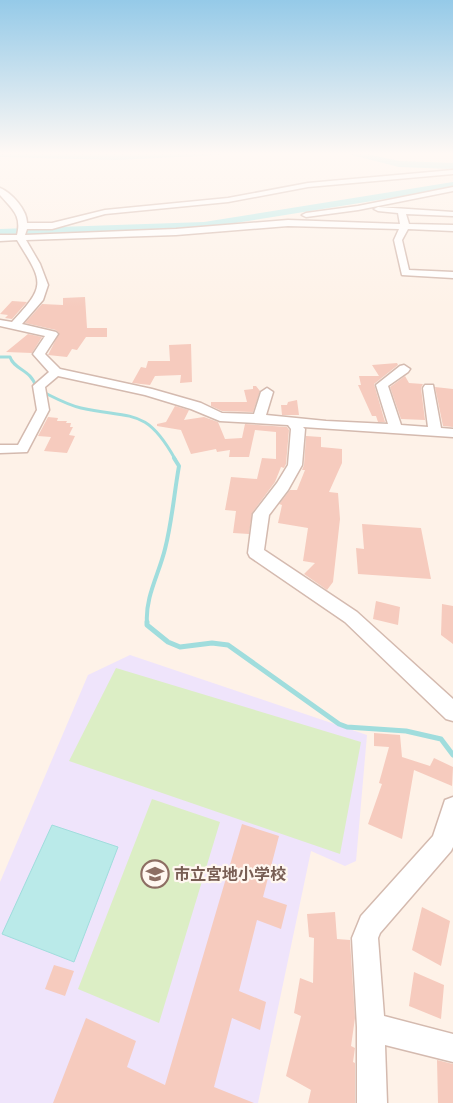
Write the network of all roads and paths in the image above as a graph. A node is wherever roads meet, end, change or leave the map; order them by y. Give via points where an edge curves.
1 (14, 203) edge
2 (192, 203) edge
3 (381, 203) edge
4 (358, 208) junction
5 (401, 211) junction
6 (453, 214) edge
7 (288, 223) junction
8 (24, 226) junction
9 (405, 226) junction
10 (453, 228) edge
11 (0, 238) edge
12 (20, 238) junction
13 (453, 275) edge
14 (0, 323) edge
15 (14, 327) junction
16 (404, 369) dead end
17 (56, 372) junction
18 (429, 388) dead end
19 (267, 392) dead end
20 (259, 418) junction
21 (292, 420) junction
22 (396, 428) junction
23 (435, 432) junction
24 (453, 434) edge
25 (0, 449) edge
26 (453, 712) edge
27 (452, 817) edge
28 (371, 1027) junction
29 (453, 1048) edge
30 (372, 1103) edge

1 - 8 street via 20,209
2 - 8 street via 105,212 52,226
3 - 4 street
4 - 5 street
4 - 7 street via 288,218
5 - 6 street
5 - 9 street
7 - 9 street
7 - 12 street via 176,232
8 - 12 street
9 - 10 street
9 - 13 street via 398,240 405,273
11 - 12 street
12 - 15 street via 43,277 43,290
14 - 15 street
15 - 17 street via 52,334 39,354
16 - 22 street via 381,382
17 - 20 street via 148,392 196,406 220,417
17 - 25 street via 39,386 43,410 22,449
18 - 23 street
19 - 20 street
20 - 21 street
21 - 22 street
21 - 26 street via 298,429 295,465 261,514 256,553 351,617
22 - 23 street
23 - 24 street
27 - 28 street via 443,842 370,925 365,938
28 - 29 street
28 - 30 street

